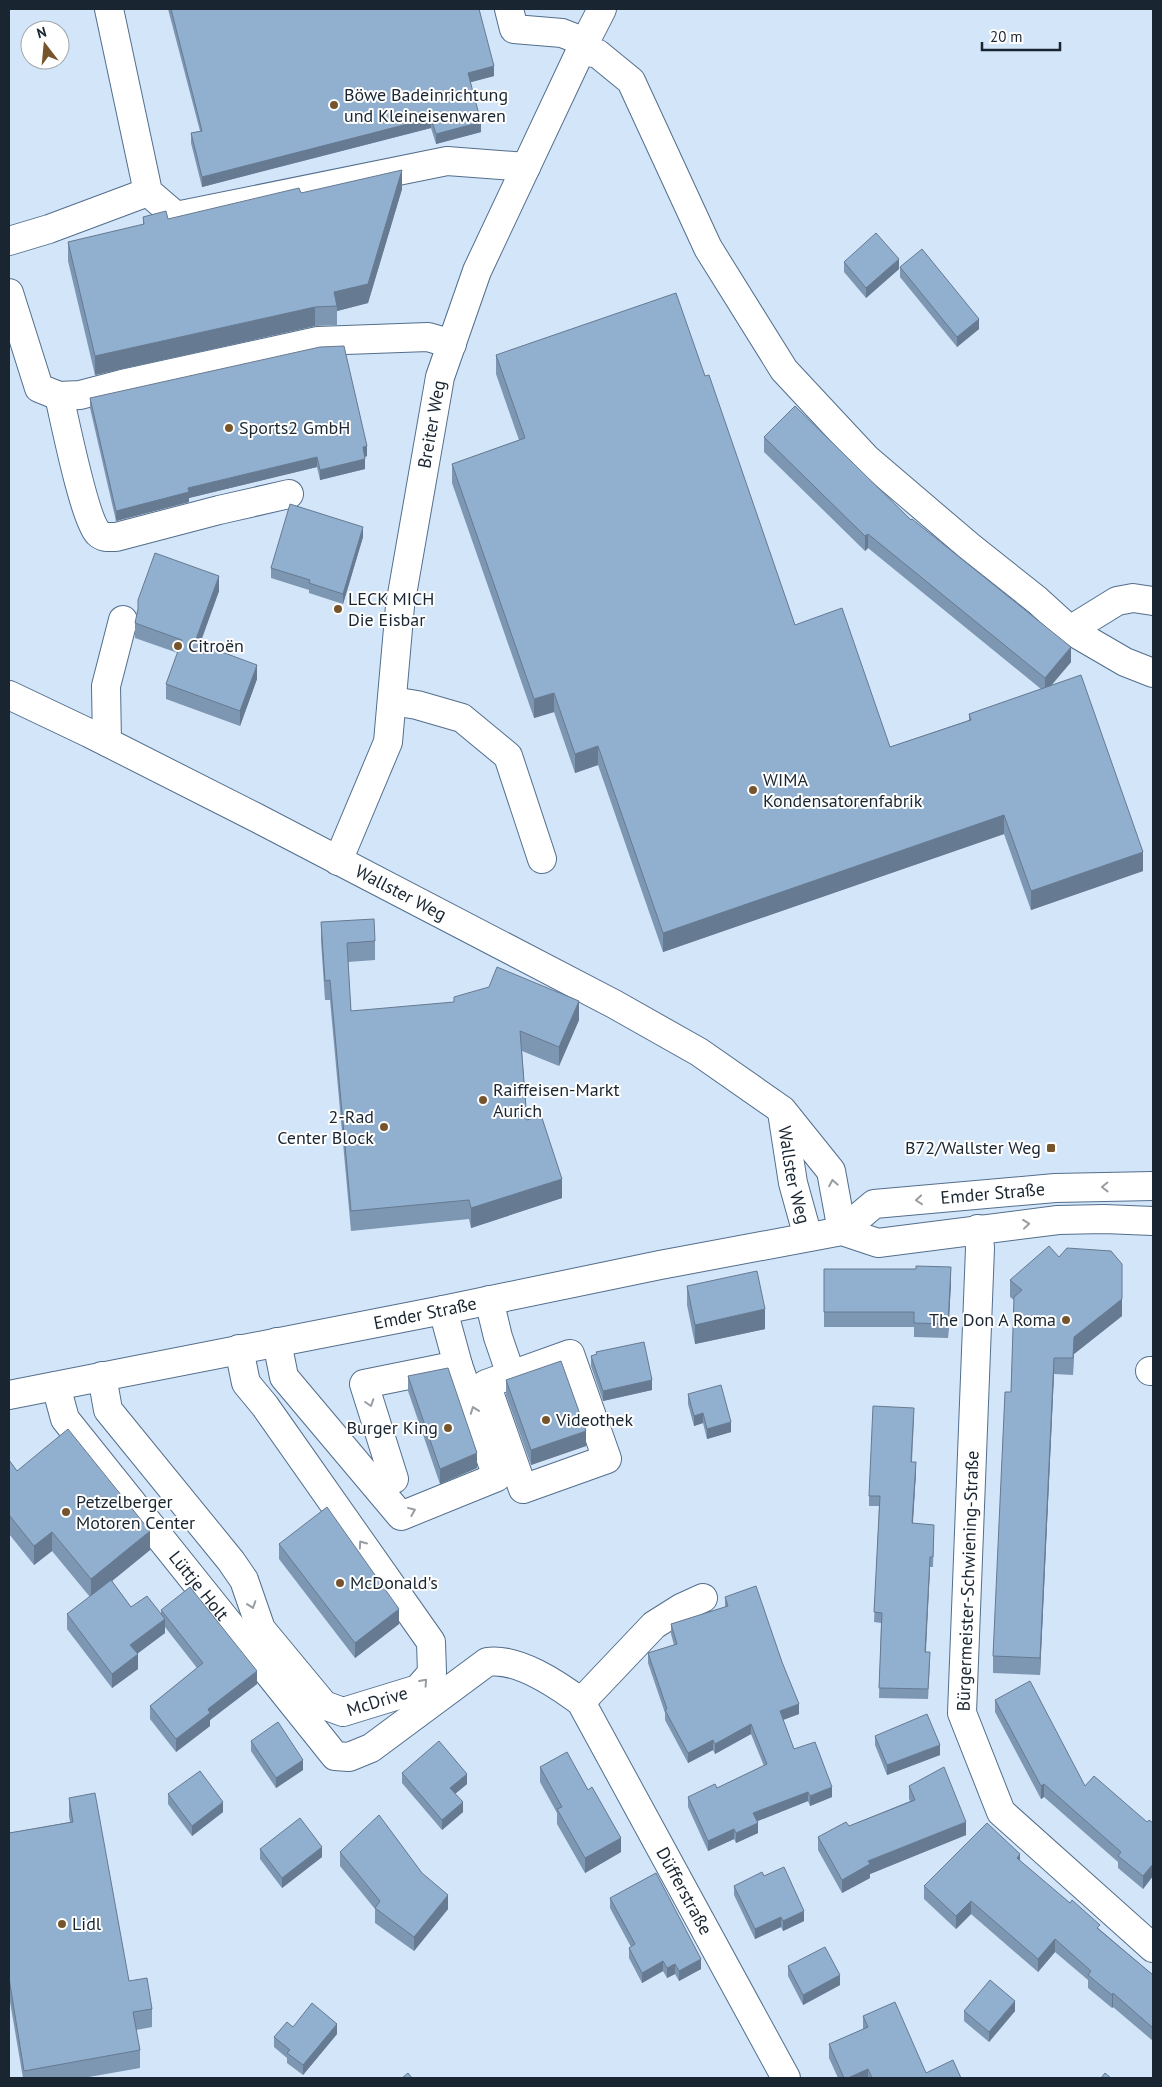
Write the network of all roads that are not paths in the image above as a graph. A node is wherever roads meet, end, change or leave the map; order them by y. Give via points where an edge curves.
1 (109, 9) edge
2 (509, 9) edge
3 (602, 9) edge
4 (583, 46) junction
5 (526, 167) junction
6 (148, 192) junction
7 (9, 241) edge
8 (9, 293) edge
9 (452, 344) junction
10 (59, 396) junction
11 (289, 494) dead end
12 (1153, 601) edge
13 (123, 620) dead end
14 (1070, 630) junction
15 (1153, 673) edge
16 (9, 695) edge
17 (392, 701) junction
18 (107, 742) junction
19 (542, 860) dead end
20 (338, 861) junction
21 (782, 1110) junction
22 (1153, 1186) edge
23 (1153, 1221) edge
24 (978, 1230) junction
25 (842, 1231) junction
26 (808, 1237) junction
27 (489, 1300) junction
28 (444, 1310) junction
29 (277, 1342) junction
30 (239, 1349) junction
31 (458, 1365) junction
32 (511, 1375) junction
33 (102, 1376) junction
34 (56, 1386) junction
35 (9, 1395) edge
36 (378, 1487) junction
37 (703, 1598) dead end
38 (581, 1702) junction
39 (1153, 1948) edge
40 (786, 2078) edge

1 - 6 street
2 - 4 street via 514,29 562,33
3 - 4 street, Breiter Weg
4 - 5 street, Breiter Weg
4 - 14 street via 598,54 630,82 708,248 784,370 867,459
5 - 6 street via 447,161 176,216
5 - 9 street, Breiter Weg via 477,271
6 - 7 street
8 - 10 street via 39,388
9 - 10 street via 428,337 318,341 80,396
9 - 17 street, Breiter Weg via 440,377 400,606
10 - 11 street via 87,510 98,533 106,538
12 - 14 street via 1133,598 1118,601
13 - 18 street via 106,686
14 - 15 street via 1125,662
16 - 18 street, Wallster Weg
17 - 19 street via 462,718 508,756
17 - 20 street, Breiter Weg via 388,742
18 - 20 street, Wallster Weg
20 - 21 street, Wallster Weg via 699,1052
25 -> 21 street, Wallster Weg via 831,1171
21 - 26 street, Wallster Weg via 793,1183
22 -> 25 street, Emder Straße via 1055,1188 874,1204
24 -> 23 street, Emder Straße via 1058,1220
24 - 25 street, Emder Straße via 878,1243
24 - 39 street, Bürgermeister-Schwiening-Straße via 980,1248 962,1714 1001,1812
25 - 26 street, Emder Straße
26 - 27 street, Emder Straße
27 - 28 street, Emder Straße
27 - 32 street
28 - 29 street, Emder Straße
28 - 31 street
29 - 30 street, Emder Straße
29 - 36 street via 284,1377
30 - 33 street, Emder Straße
33 -> 30 street, McDrive via 108,1410 231,1561 244,1580 261,1629 324,1705 343,1712 418,1689 432,1673 431,1642 246,1383
31 -> 36 street via 364,1384 394,1480
36 -> 31 street via 400,1516 497,1477
32 - 32 street via 486,1384 523,1489 607,1459 570,1354
33 - 34 street, Emder Straße
34 - 35 street, Emder Straße
34 - 38 street, Lüttje Holt via 65,1419 335,1756 349,1757 371,1748 487,1662 511,1663 550,1681
37 - 38 street via 654,1625
38 - 40 street, Düfferstraße

